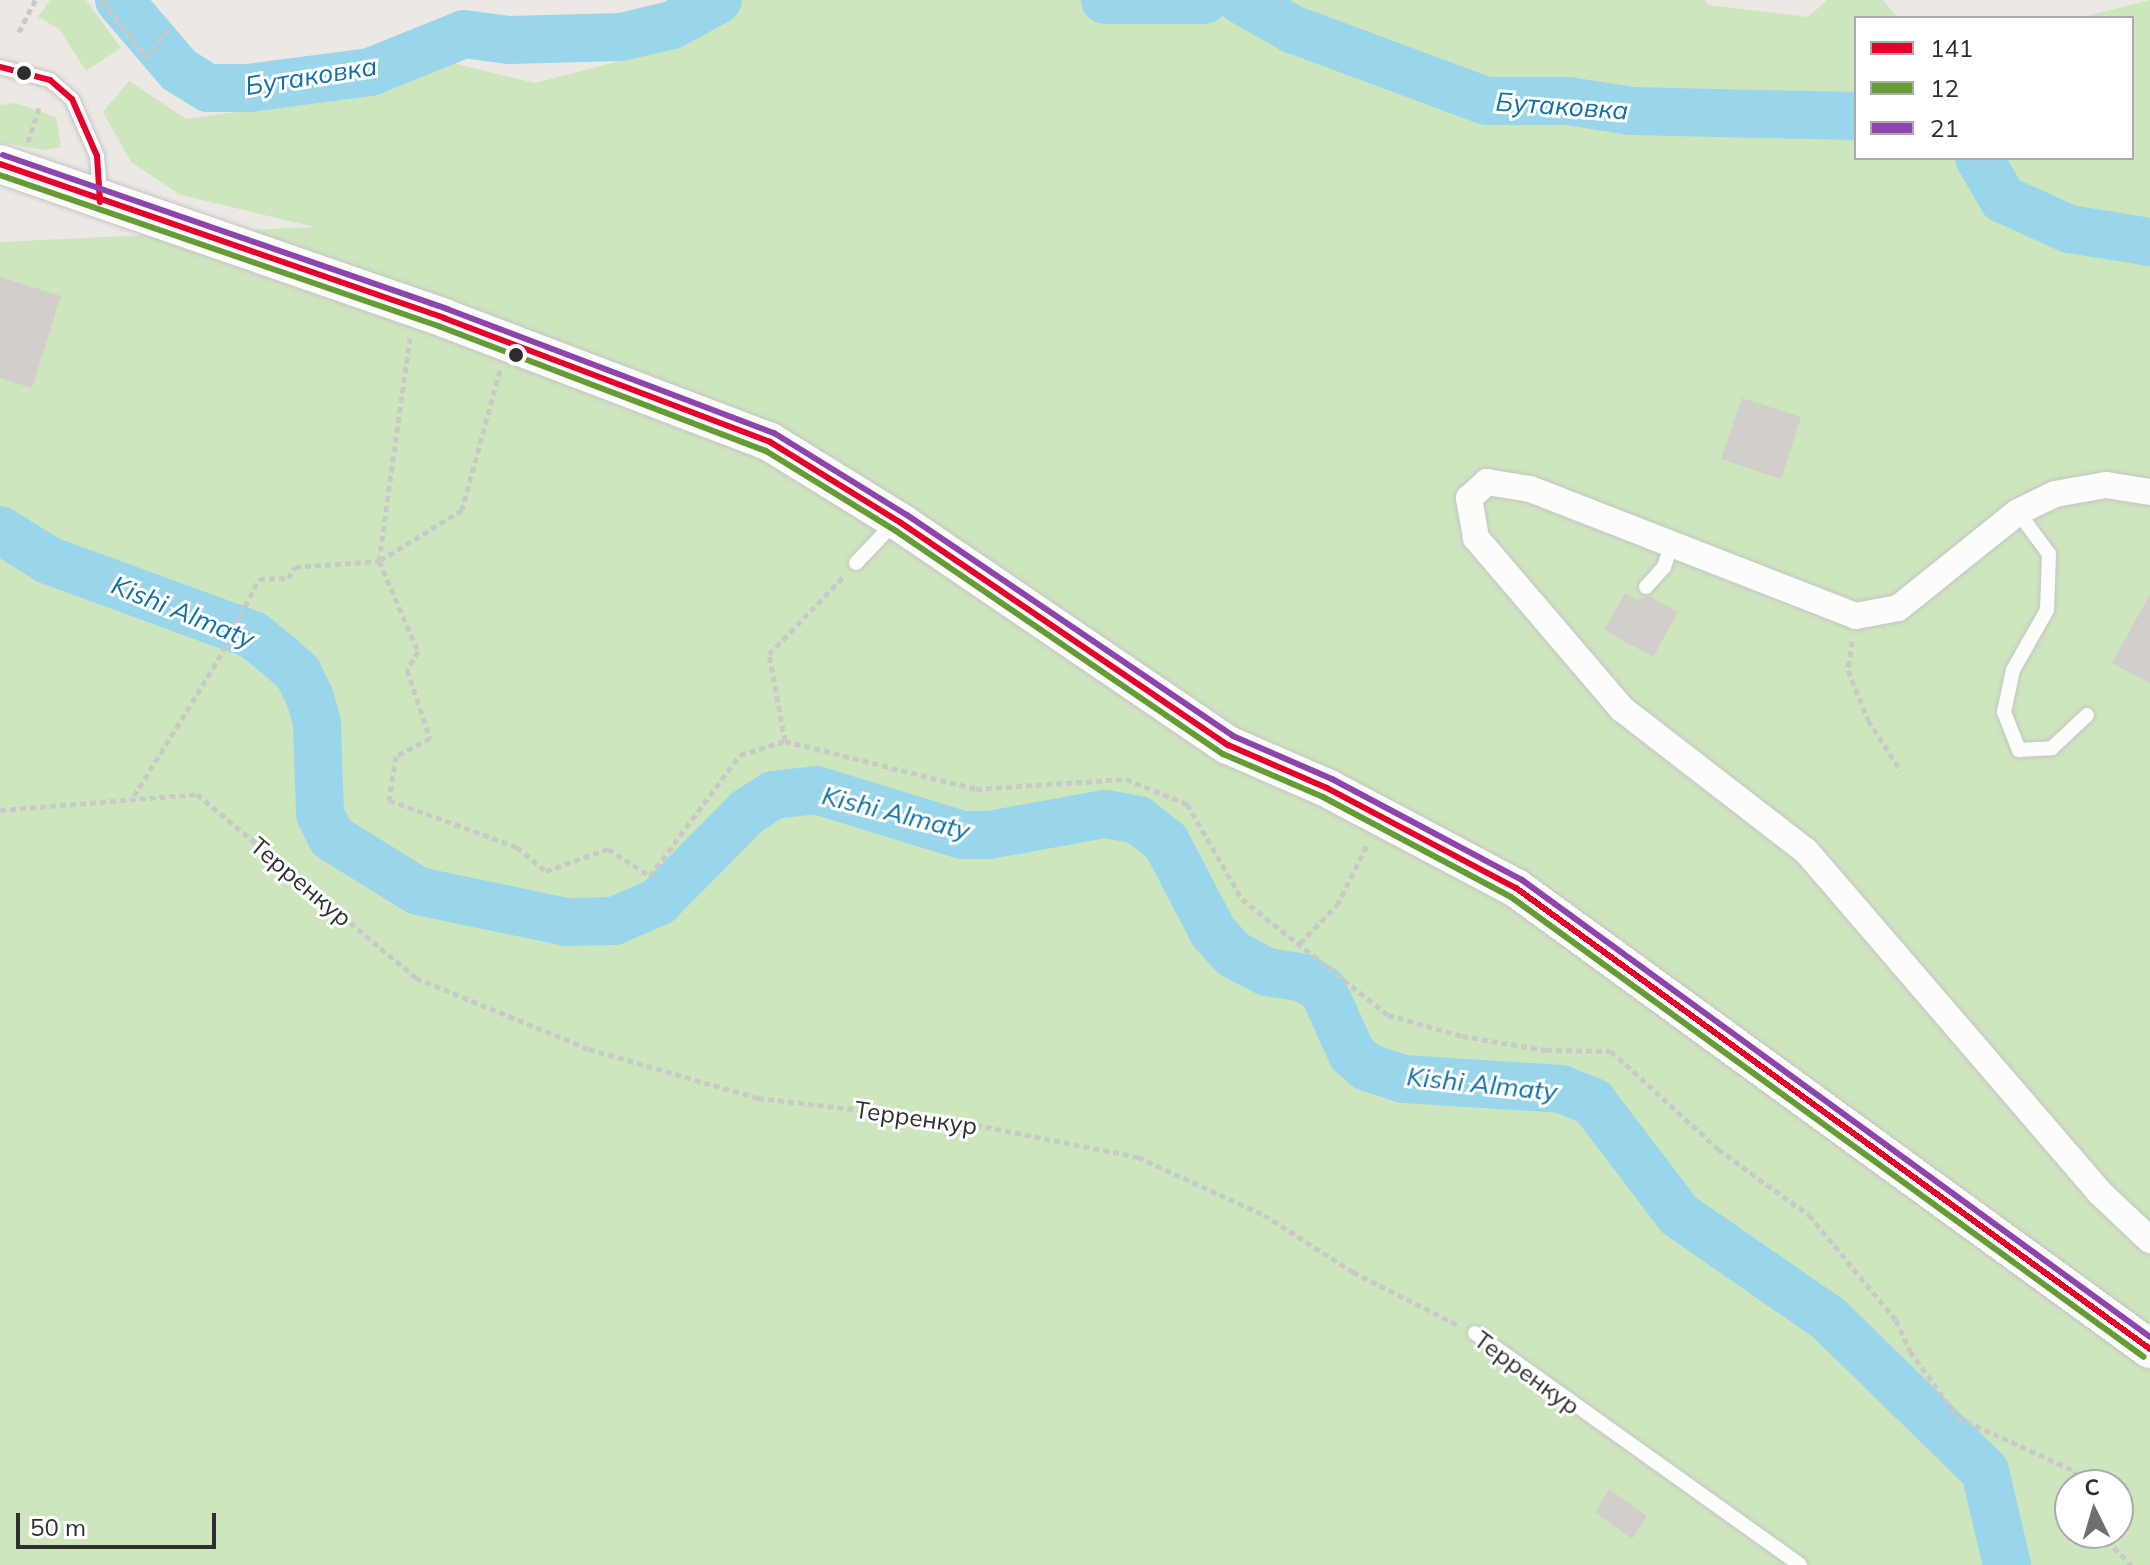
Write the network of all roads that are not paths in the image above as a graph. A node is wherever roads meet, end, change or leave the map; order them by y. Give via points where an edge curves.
1 (0, 67) edge
2 (12, 157) edge
3 (100, 202) junction
4 (2150, 492) edge
5 (2018, 512) junction
6 (896, 521) junction
7 (1671, 545) junction
8 (856, 563) road end
9 (1646, 587) dead end
10 (2087, 715) dead end
11 (2150, 1240) edge
12 (1475, 1333) road end
13 (2150, 1349) edge
14 (1800, 1565) edge

1 - 3 lane via 50,80 72,99 97,156
2 - 3 main road
3 - 6 main road via 508,341 770,442
4 - 5 street via 2106,485 2055,494
5 - 7 street via 1898,608 1856,616
5 - 10 lane via 2049,554 2047,610 2013,670 2004,712 2019,750 2052,748
6 - 8 lane
6 - 13 main road via 1228,745 1384,817 1516,888
7 - 9 lane via 1664,567
7 - 11 street via 1530,489 1487,482 1469,498 1476,538 1622,709 1806,851 2099,1192
12 - 14 lane, Терренкур

